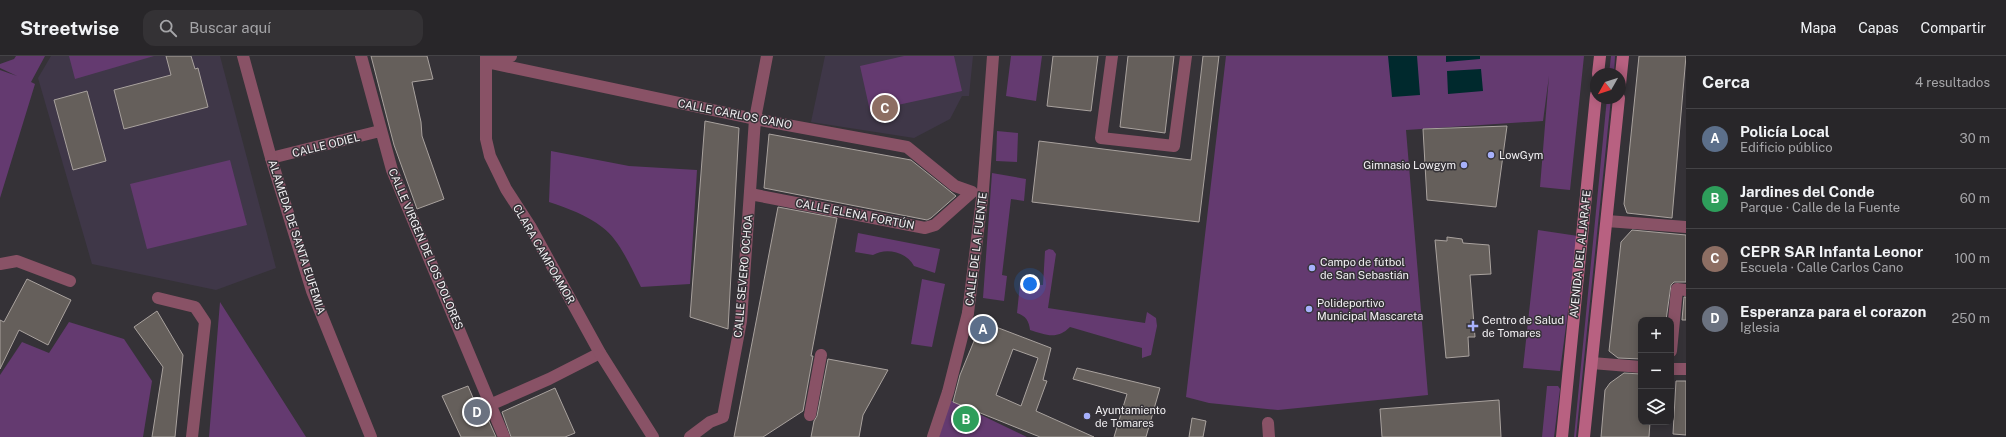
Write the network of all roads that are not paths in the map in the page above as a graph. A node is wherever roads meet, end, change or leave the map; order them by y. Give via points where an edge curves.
1 (243, 56) edge
2 (361, 56) edge
3 (511, 56) edge
4 (767, 56) edge
5 (993, 56) edge
6 (1112, 56) edge
7 (1186, 56) edge
8 (1600, 56) edge
9 (1623, 56) edge
10 (486, 59) edge
11 (1599, 68) edge
12 (1622, 68) edge
13 (1595, 104) edge
14 (1618, 104) edge
15 (755, 119) junction
16 (380, 131) junction
17 (271, 158) junction
18 (977, 191) junction
19 (750, 194) junction
20 (1607, 221) junction
21 (1686, 225) edge
22 (0, 264) edge
23 (70, 281) dead end
24 (1686, 290) edge
25 (158, 298) dead end
26 (1674, 320) edge
27 (600, 353) junction
28 (821, 355) dead end
29 (1592, 363) junction
30 (1638, 367) edge
31 (1674, 369) edge
32 (1686, 369) edge
33 (492, 404) junction
34 (810, 415) dead end
35 (1268, 423) dead end
36 (192, 437) edge
37 (370, 437) edge
38 (504, 437) edge
39 (653, 437) edge
40 (690, 437) edge
41 (933, 437) edge
42 (1269, 437) edge
43 (1562, 437) edge
44 (1584, 437) edge

1 - 17 street, ALAMEDA DE SANTA EUFEMIA
2 - 16 street, CALLE VIRGEN DE LOS DOLORES
3 - 10 street
4 - 15 street, CALLE SEVERO OCHOA
5 - 18 street, CALLE DE LA FUENTE
6 - 7 street via 1101,138 1174,146
8 - 11 main road
9 - 12 main road
10 - 15 street, CALLE CARLOS CANO
10 - 27 street, CLARA CAMPOAMOR via 486,139 490,156 506,189 530,226
13 - 43 main road, AVENIDA DEL ALJARAFE
14 - 20 main road, AVENIDA DEL ALJARAFE
15 - 18 street, CALLE CARLOS CANO via 907,147 955,186
15 - 19 street, CALLE SEVERO OCHOA
16 - 17 street, CALLE ODIEL
16 - 33 street, CALLE VIRGEN DE LOS DOLORES via 392,170
17 - 37 street, ALAMEDA DE SANTA EUFEMIA via 312,291
18 - 19 street, CALLE ELENA FORTÚN via 936,225 924,228
18 - 41 street, CALLE DE LA FUENTE via 968,313 948,392
19 - 40 street, CALLE SEVERO OCHOA via 741,321 723,417 710,422
20 - 21 street
20 - 29 main road, AVENIDA DEL ALJARAFE
22 - 23 street via 17,261
24 - 26 street via 1677,289
25 - 36 street via 195,306 205,322
27 - 33 street
27 - 39 street, CLARA CAMPOAMOR
28 - 34 street
29 - 30 street
29 - 44 main road, AVENIDA DEL ALJARAFE
31 - 32 street
33 - 38 street, CALLE VIRGEN DE LOS DOLORES
35 - 42 street

